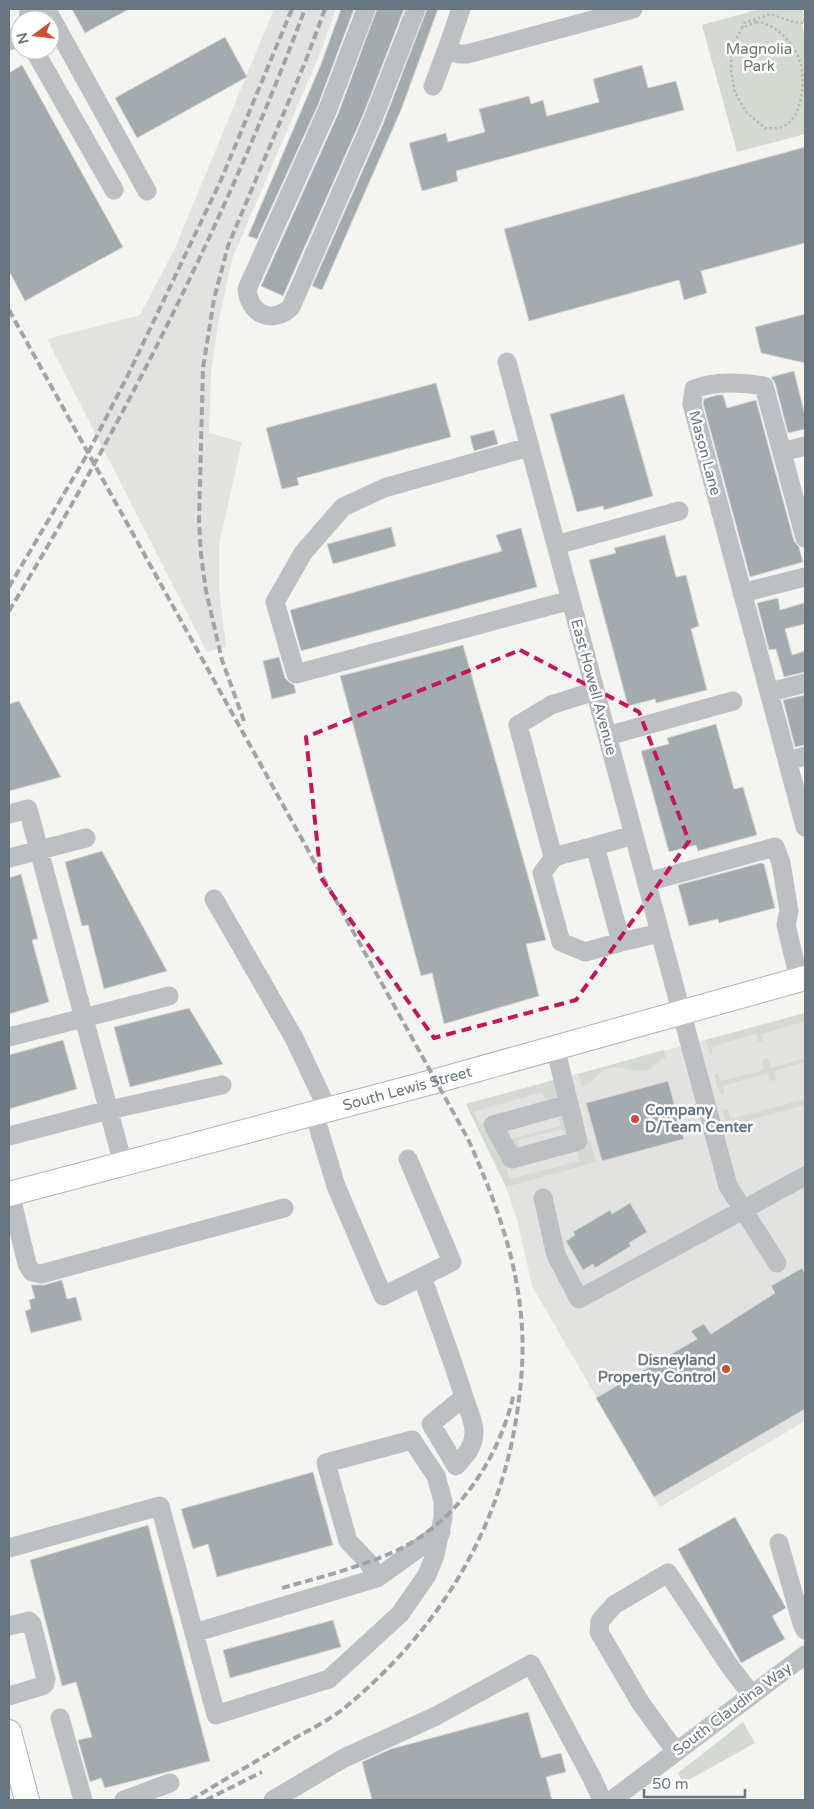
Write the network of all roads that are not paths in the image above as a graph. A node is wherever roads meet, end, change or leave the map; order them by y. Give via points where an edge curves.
1 (44, 9) edge
2 (366, 9) edge
3 (416, 9) edge
4 (461, 9) edge
5 (632, 9) edge
6 (447, 49) junction
7 (40, 60) edge
8 (433, 86) dead end
9 (114, 190) dead end
10 (148, 191) dead end
11 (507, 362) dead end
12 (805, 446) edge
13 (530, 447) junction
14 (782, 452) junction
15 (679, 510) dead end
16 (804, 530) edge
17 (556, 545) junction
18 (805, 577) edge
19 (742, 593) junction
20 (571, 600) junction
21 (805, 683) edge
22 (595, 691) junction
23 (770, 692) junction
24 (732, 701) dead end
25 (607, 736) junction
26 (796, 758) edge
27 (9, 814) edge
28 (805, 827) edge
29 (634, 835) junction
30 (86, 838) dead end
31 (595, 846) junction
32 (39, 850) junction
33 (555, 856) junction
34 (9, 858) edge
35 (647, 882) junction
36 (214, 899) dead end
37 (660, 933) junction
38 (621, 942) junction
39 (802, 979) edge
40 (169, 996) dead end
41 (681, 1012) junction
42 (84, 1018) junction
43 (9, 1037) edge
44 (555, 1047) junction
45 (222, 1085) dead end
46 (569, 1104) dead end
47 (109, 1110) junction
48 (321, 1111) junction
49 (9, 1136) edge
50 (408, 1159) dead end
51 (123, 1164) junction
52 (805, 1176) edge
53 (9, 1194) edge
54 (543, 1198) dead end
55 (284, 1208) dead end
56 (744, 1209) junction
57 (777, 1263) dead end
58 (422, 1277) junction
59 (464, 1397) dead end
60 (441, 1532) junction
61 (780, 1543) dead end
62 (9, 1548) edge
63 (377, 1578) junction
64 (9, 1626) edge
65 (805, 1630) edge
66 (194, 1633) junction
67 (805, 1654) edge
68 (752, 1694) junction
69 (9, 1696) edge
70 (60, 1718) dead end
71 (9, 1732) edge
72 (676, 1752) junction
73 (170, 1783) dead end
74 (27, 1800) edge
75 (83, 1800) edge
76 (124, 1800) edge
77 (273, 1800) edge
78 (602, 1800) edge
79 (612, 1800) edge

1 - 10 street
2 - 3 street via 328,109 247,289 255,310 269,316 285,313 291,307 373,119
4 - 6 street
5 - 6 street via 467,54
6 - 8 street
7 - 9 street
11 - 13 street, East Howell Avenue
12 - 14 street
13 - 17 street, East Howell Avenue
13 - 20 street via 384,488 343,507 303,553 275,602 296,674
14 - 16 street, Mason Lane
14 - 19 street, Mason Lane via 764,386 714,384 694,389 692,404
15 - 17 street
17 - 20 street, East Howell Avenue
18 - 19 street
19 - 23 street, Mason Lane
20 - 22 street, East Howell Avenue
21 - 23 street
22 - 25 street, East Howell Avenue
22 - 33 street via 551,705 518,725
23 - 26 street, Mason Lane
24 - 25 street
25 - 29 street, East Howell Avenue
26 - 28 street, Mason Lane
27 - 32 street via 28,809
29 - 31 street
29 - 35 street, East Howell Avenue
30 - 32 street
31 - 33 street
31 - 38 street
32 - 34 street
32 - 42 street
33 - 38 street via 542,873 561,942 585,952
35 - 37 street, East Howell Avenue
35 - 39 street via 775,847 781,863 788,911 786,925
36 - 48 street via 294,1038
37 - 38 street
37 - 41 street, East Howell Avenue
39 - 41 main road, South Lewis Street
40 - 42 street
41 - 44 main road, South Lewis Street
41 - 56 street, East Howell Avenue via 728,1186
42 - 43 street
42 - 47 street
44 - 46 street
44 - 48 main road, South Lewis Street
45 - 47 street
47 - 49 street
47 - 51 street
48 - 51 main road, South Lewis Street
48 - 58 street via 336,1186 383,1296
50 - 58 street via 452,1262
51 - 53 main road, South Lewis Street
52 - 56 street
53 - 55 street via 29,1269 41,1274
54 - 56 street via 556,1255 579,1299
56 - 57 street, East Howell Avenue
58 - 59 street
60 - 63 street
60 - 63 street via 443,1501 436,1476 412,1440 326,1463 348,1541 368,1562
60 - 66 street via 427,1575 400,1614 329,1679 216,1715
61 - 65 street
62 - 66 street via 160,1506
63 - 66 street
64 - 69 street via 29,1621 32,1624 46,1680 45,1684
67 - 68 street, South Claudina Way
68 - 72 street, South Claudina Way
68 - 72 street via 668,1573 614,1605 600,1622 599,1632 640,1702
70 - 75 street
71 - 74 main road
72 - 79 street, South Claudina Way
73 - 76 street
77 - 78 street via 344,1758 436,1716 531,1664

